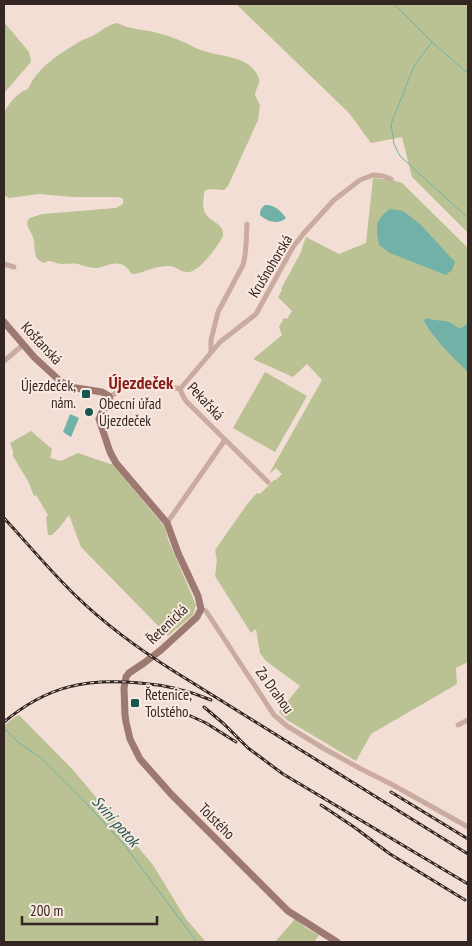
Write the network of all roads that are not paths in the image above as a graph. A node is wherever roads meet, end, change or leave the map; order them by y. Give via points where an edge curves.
1 (392, 178) dead end
2 (247, 224) dead end
3 (4, 264) edge
4 (14, 267) dead end
5 (4, 322) edge
6 (23, 345) junction
7 (211, 352) junction
8 (4, 361) edge
9 (180, 389) junction
10 (110, 397) junction
11 (225, 440) junction
12 (268, 482) dead end
13 (166, 524) junction
14 (201, 609) junction
15 (126, 677) joint
16 (468, 720) edge
17 (458, 725) dead end
18 (468, 827) edge
19 (337, 942) edge

1 - 7 street, Krušnohorská via 373,175 360,180 334,200 293,247 256,314
2 - 7 street via 243,265 218,312
3 - 4 street
5 - 6 street, Košťanská
6 - 8 street
6 - 10 street, Košťanská via 60,382 73,388 104,392
7 - 9 street, Krušnohorská
9 - 10 street, Pekařská via 134,384
9 - 11 street, Pekařská via 186,401
10 - 13 street, Řetenická via 100,420 110,452
11 - 12 street, Pekařská
11 - 13 street
13 - 14 street, Řetenická
14 - 15 street, Řetenická via 197,617 161,650
14 - 18 street, Za Drahou via 206,611 278,719 350,763
15 - 19 street, Tolstého via 126,722 140,759 288,910
16 - 17 street

